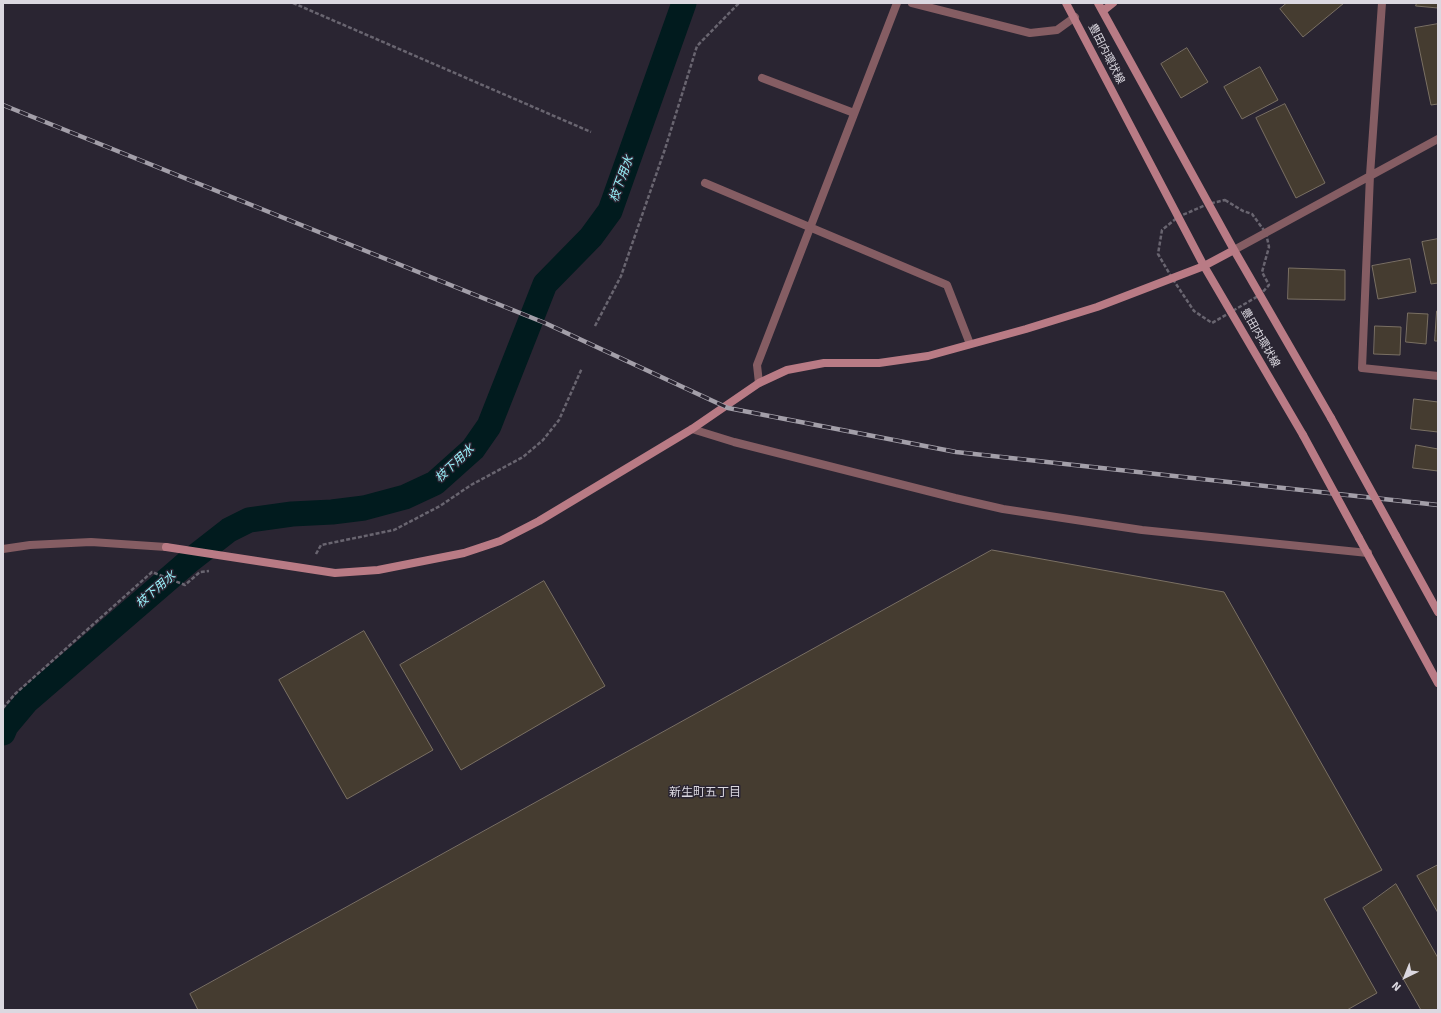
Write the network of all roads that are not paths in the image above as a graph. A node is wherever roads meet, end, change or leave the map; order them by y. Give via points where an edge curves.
1 (896, 3) edge
2 (912, 3) edge
3 (1066, 3) edge
4 (1098, 3) edge
5 (1113, 3) edge
6 (1382, 3) edge
7 (1103, 11) junction
8 (1075, 18) junction
9 (762, 78) dead end
10 (854, 113) junction
11 (1438, 138) edge
12 (1370, 175) junction
13 (704, 183) dead end
14 (810, 228) junction
15 (1234, 250) junction
16 (1204, 266) junction
17 (970, 344) junction
18 (1438, 376) edge
19 (759, 383) junction
20 (692, 429) junction
21 (3, 549) edge
22 (1368, 553) junction
23 (1438, 612) edge
24 (1438, 683) edge

1 - 10 street
2 - 8 street via 1030,33 1057,30
3 - 8 street, 豊田内環状線
4 - 7 street, 豊田内環状線
5 - 7 street
6 - 12 street
7 - 15 street, 豊田内環状線
8 - 16 street, 豊田内環状線
9 - 10 street
10 - 14 street
11 - 12 street
12 - 15 street
12 - 18 street via 1362,368
13 - 14 street
14 - 17 street via 947,285
14 - 19 street via 757,365
15 - 16 street
15 - 23 street, 豊田内環状線, bridge via 1331,418
16 - 17 street via 1097,307
16 - 22 street, 豊田内環状線, bridge via 1303,435
17 - 19 street via 928,356 879,363 824,363 787,370
19 - 20 street
20 - 21 street via 539,521 500,541 464,554 378,570 334,573 166,547 91,542
20 - 22 street via 749,446 1003,509 1142,530
22 - 24 street, 豊田内環状線

